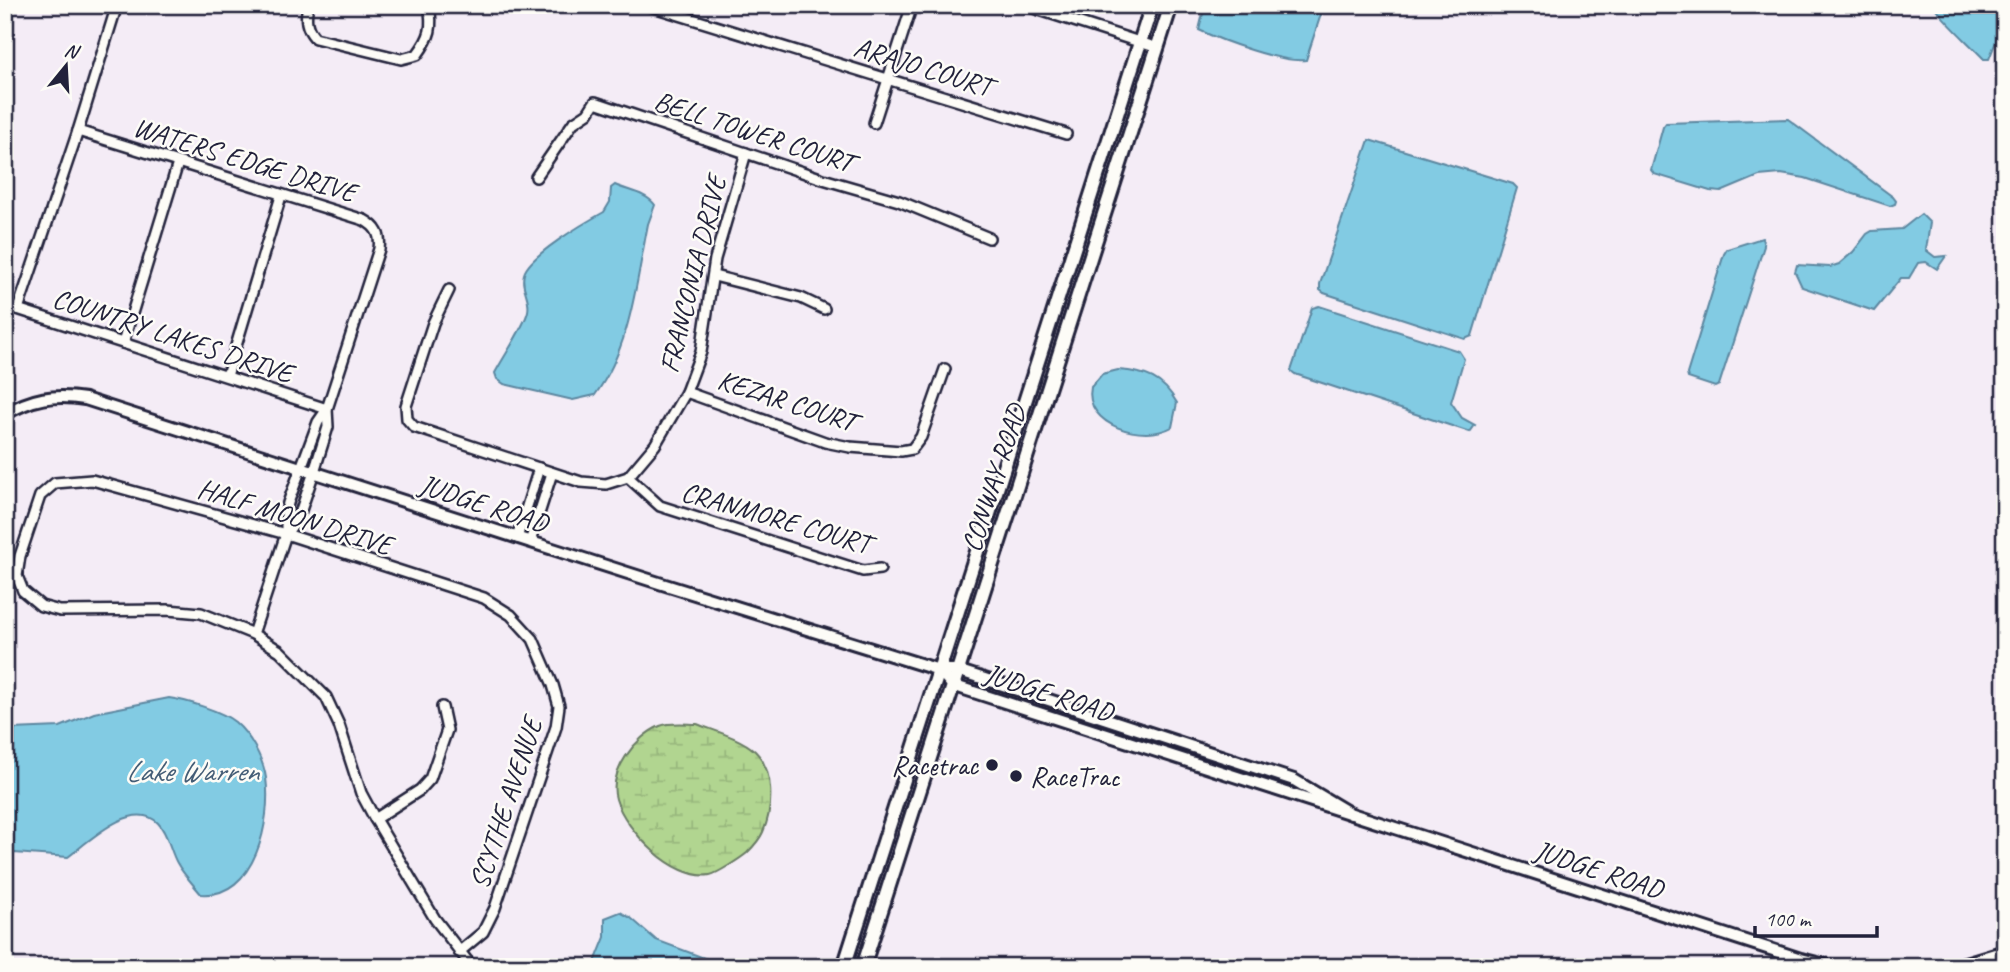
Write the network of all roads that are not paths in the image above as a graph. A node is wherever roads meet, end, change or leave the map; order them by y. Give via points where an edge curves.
1 (117, 5) edge
2 (308, 5) edge
3 (429, 5) edge
4 (647, 5) edge
5 (912, 5) edge
6 (1024, 5) edge
7 (1152, 5) edge
8 (1171, 5) edge
9 (1140, 42) junction
10 (1158, 48) junction
11 (888, 79) junction
12 (874, 123) dead end
13 (78, 131) junction
14 (1066, 134) dead end
15 (746, 153) junction
16 (178, 163) junction
17 (536, 177) dead end
18 (281, 196) junction
19 (989, 238) dead end
20 (714, 276) junction
21 (1062, 285) junction
22 (449, 290) dead end
23 (5, 305) edge
24 (18, 309) junction
25 (824, 309) dead end
26 (1069, 321) junction
27 (123, 343) junction
28 (945, 369) dead end
29 (226, 376) junction
30 (687, 391) junction
31 (327, 409) junction
32 (10, 411) edge
33 (301, 468) junction
34 (539, 468) junction
35 (314, 472) junction
36 (552, 473) junction
37 (628, 477) junction
38 (530, 498) junction
39 (543, 502) junction
40 (288, 503) junction
41 (302, 507) junction
42 (286, 534) junction
43 (517, 538) junction
44 (530, 542) junction
45 (880, 569) dead end
46 (484, 598) joint
47 (253, 634) junction
48 (939, 670) junction
49 (957, 670) junction
50 (953, 685) junction
51 (442, 707) dead end
52 (1352, 814) junction
53 (375, 819) junction
54 (876, 868) junction
55 (883, 905) junction
56 (2005, 951) edge
57 (459, 952) junction
58 (472, 967) edge
59 (844, 967) edge
60 (863, 967) edge
61 (1833, 967) edge
62 (1952, 967) edge

1 - 13 street
2 - 3 street via 308,31 316,38 401,59 417,55 427,41 432,25
4 - 11 street, ARAJO COURT
5 - 11 street
6 - 9 street
7 - 9 main road, CONWAY ROAD
8 - 10 main road, CONWAY ROAD
9 - 10 street
9 - 21 main road, CONWAY ROAD
10 - 26 main road, CONWAY ROAD
11 - 12 street
11 - 14 street, ARAJO COURT
13 - 16 street, WATERS EDGE DRIVE
13 - 24 street
15 - 17 street, BELL TOWER COURT via 595,102 573,123
15 - 19 street, BELL TOWER COURT via 899,201
15 - 20 street, FRANCONIA DRIVE
16 - 18 street, WATERS EDGE DRIVE
16 - 27 street
18 - 29 street
18 - 31 street, WATERS EDGE DRIVE via 364,220 380,238
20 - 25 street via 801,298
20 - 30 street, FRANCONIA DRIVE via 701,352
21 - 26 main road
21 - 48 main road, CONWAY ROAD
22 - 34 street via 433,323 406,406 407,419 414,428
23 - 24 street, COUNTRY LAKES DRIVE
24 - 27 street, COUNTRY LAKES DRIVE
26 - 49 main road, CONWAY ROAD
27 - 29 street, COUNTRY LAKES DRIVE
28 - 30 street, KEZAR COURT via 921,438 912,449 901,451 825,442
29 - 31 street, COUNTRY LAKES DRIVE
30 - 37 street, FRANCONIA DRIVE
31 - 33 street
31 - 35 street via 328,426
32 - 33 street, JUDGE ROAD via 47,396 85,399
33 - 35 street, JUDGE ROAD
33 - 40 street
34 - 36 street
34 - 38 street
35 - 41 street
35 - 43 street, JUDGE ROAD
36 - 37 street via 606,484
36 - 39 street
37 - 45 street, CRANMORE COURT via 660,506 863,571
38 - 39 street
38 - 43 street
39 - 44 street
40 - 41 street
40 - 42 street
41 - 42 street
42 - 46 street, HALF MOON DRIVE
42 - 47 street
42 - 47 street, HALF MOON DRIVE via 92,480 55,483 40,496 20,556 18,576 23,591 41,606 60,611 190,612
43 - 44 street, JUDGE ROAD
44 - 48 street, JUDGE ROAD
46 - 57 street, SCYTHE AVENUE via 511,615 533,639 559,706 495,908 483,932
47 - 53 street via 280,651 326,697
48 - 49 street, JUDGE ROAD
48 - 50 street, JUDGE ROAD
48 - 54 main road, CONWAY ROAD
49 - 50 main road, CONWAY ROAD
49 - 52 street, JUDGE ROAD via 1294,780
50 - 52 street, JUDGE ROAD
50 - 55 main road, CONWAY ROAD
51 - 53 street via 447,730 430,779
52 - 61 street, JUDGE ROAD
53 - 57 street
54 - 55 main road via 876,890
54 - 59 main road, CONWAY ROAD
55 - 60 main road, CONWAY ROAD
56 - 62 street
57 - 58 street

